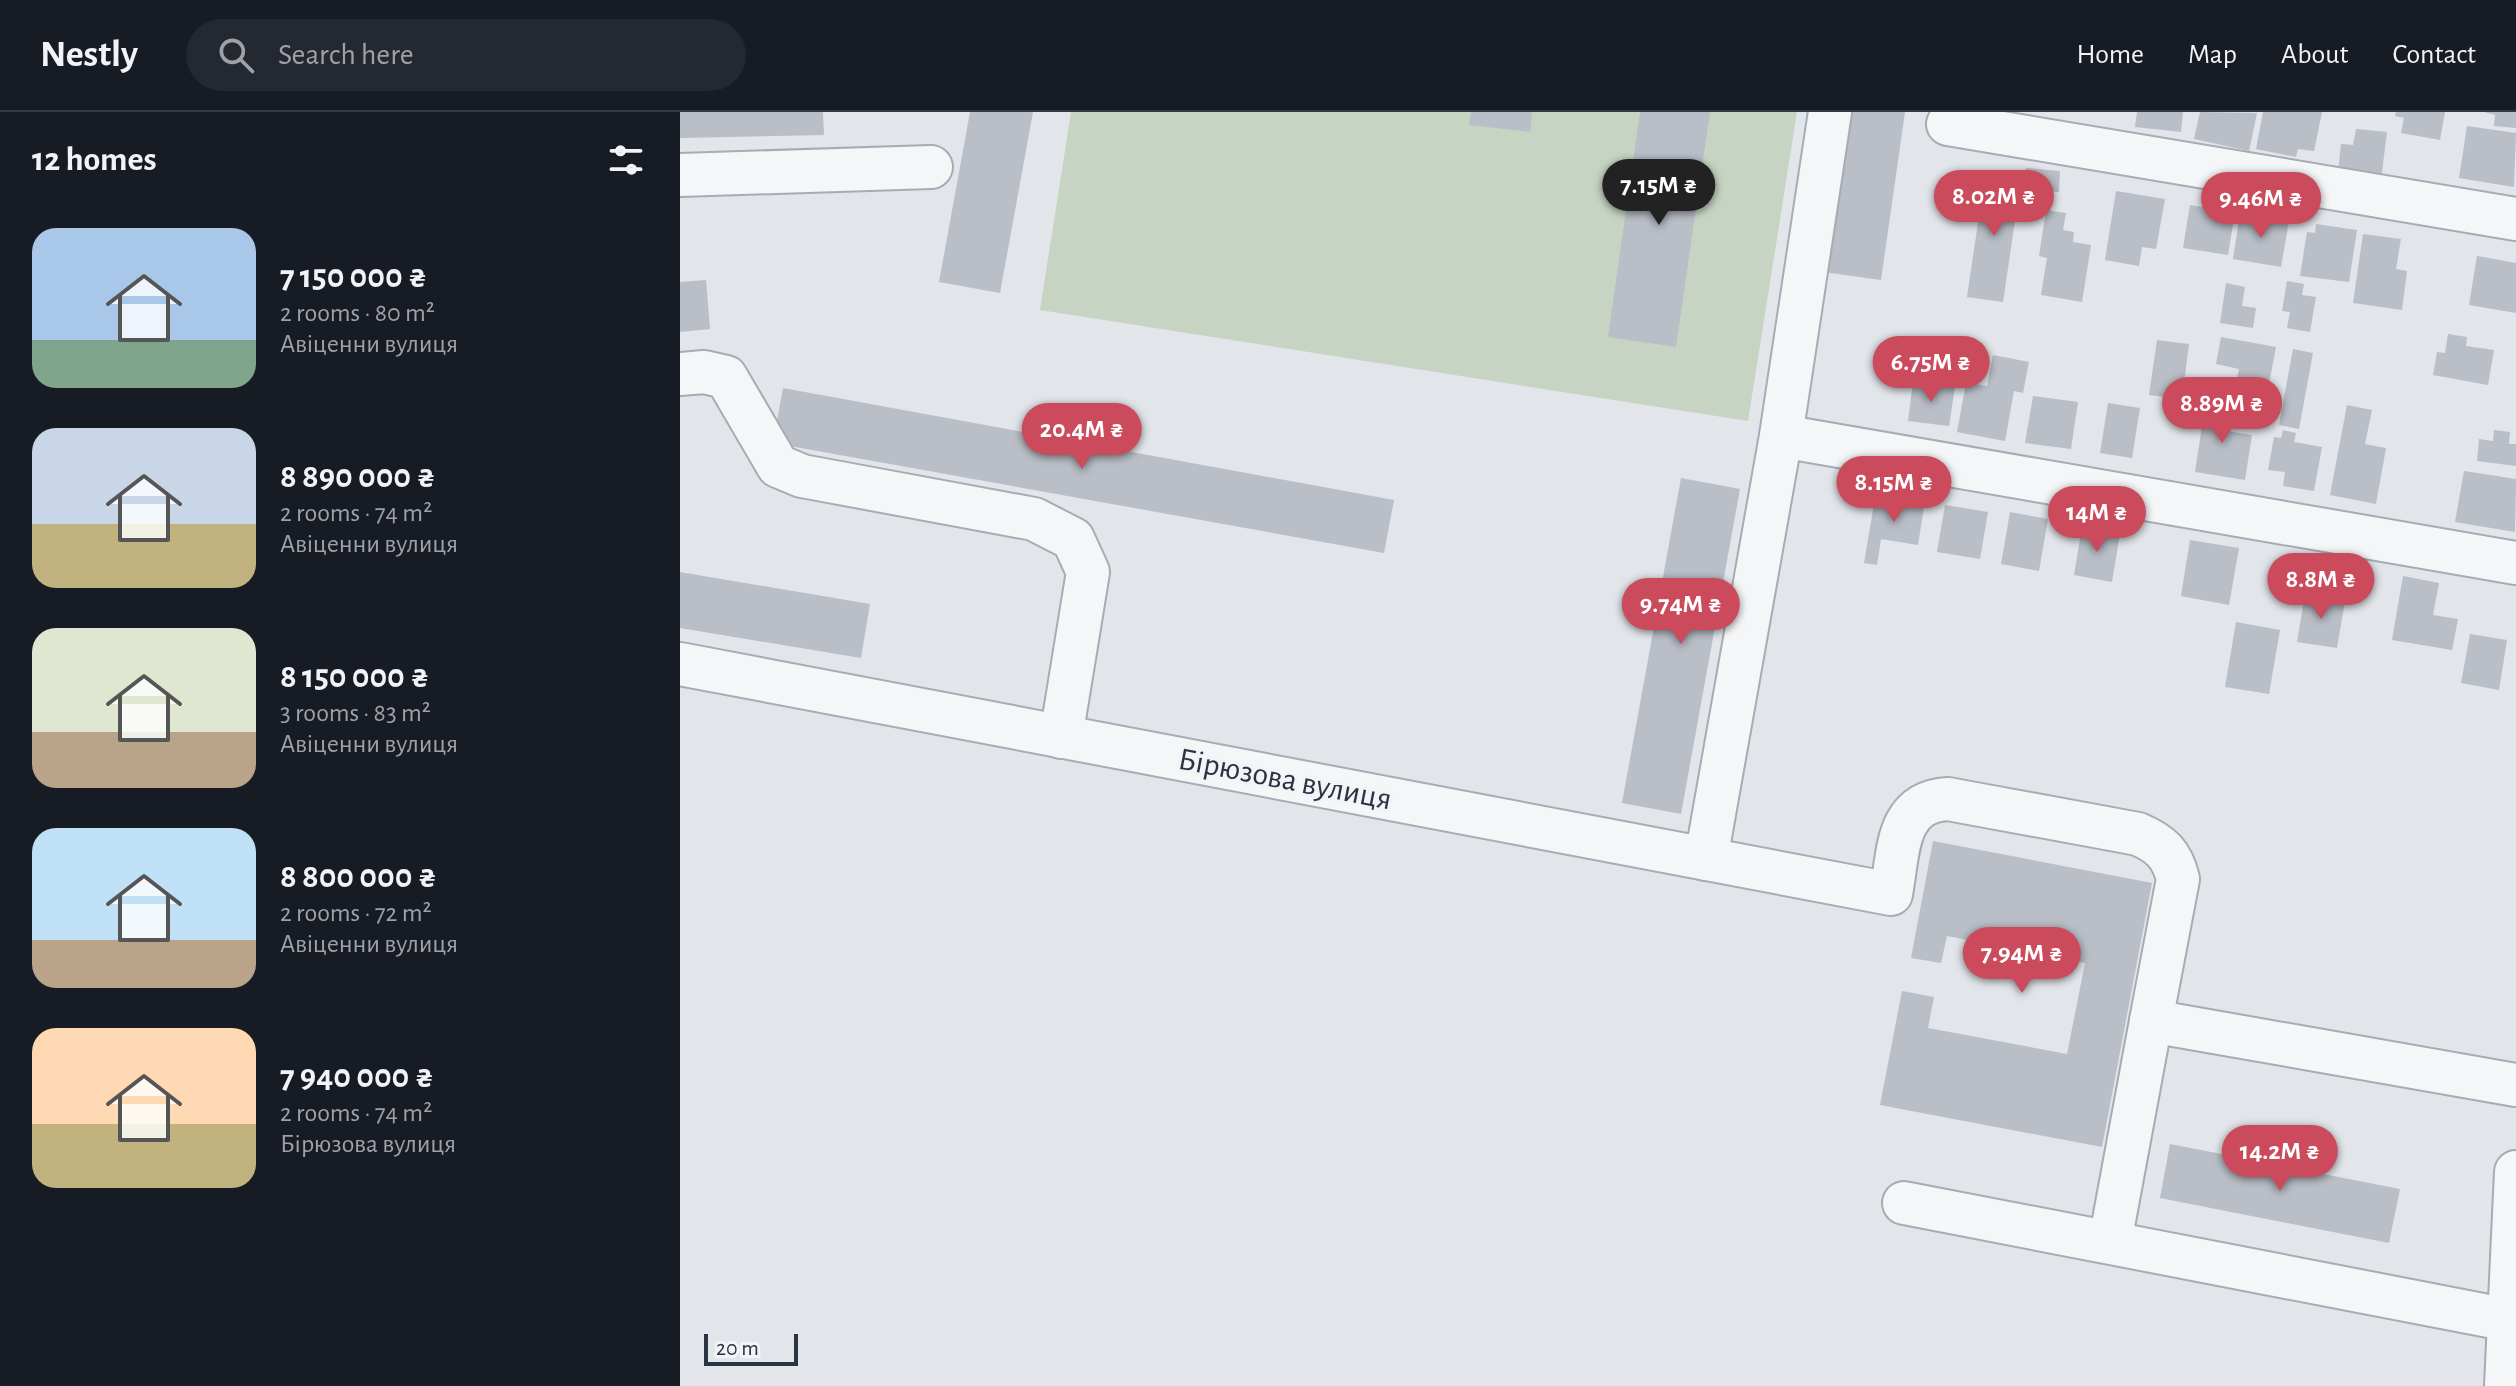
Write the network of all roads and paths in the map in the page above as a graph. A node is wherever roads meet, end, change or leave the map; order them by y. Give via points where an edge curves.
1 (1830, 112) edge
2 (1948, 124) dead end
3 (931, 167) dead end
4 (680, 175) edge
5 (2516, 219) edge
6 (680, 374) edge
7 (1781, 436) junction
8 (2516, 563) edge
9 (680, 664) edge
10 (1061, 737) junction
11 (1706, 859) junction
12 (2151, 1021) junction
13 (2516, 1085) edge
14 (2516, 1172) edge
15 (1904, 1203) dead end
16 (2110, 1242) junction
17 (2509, 1320) junction
18 (2506, 1386) edge

1 - 7 street
2 - 5 street
3 - 4 street
6 - 10 street via 726,377 778,466 802,476 1034,519 1073,539 1088,572
7 - 8 street
7 - 11 street
9 - 10 street, Бірюзова вулиця
10 - 11 street, Бірюзова вулиця
11 - 12 street, Бірюзова вулиця via 1891,894 1904,826 1929,800 1948,799 2138,834 2160,844 2174,862 2178,879
12 - 13 street
12 - 16 street
14 - 17 street
15 - 16 street
16 - 17 street
17 - 18 street

